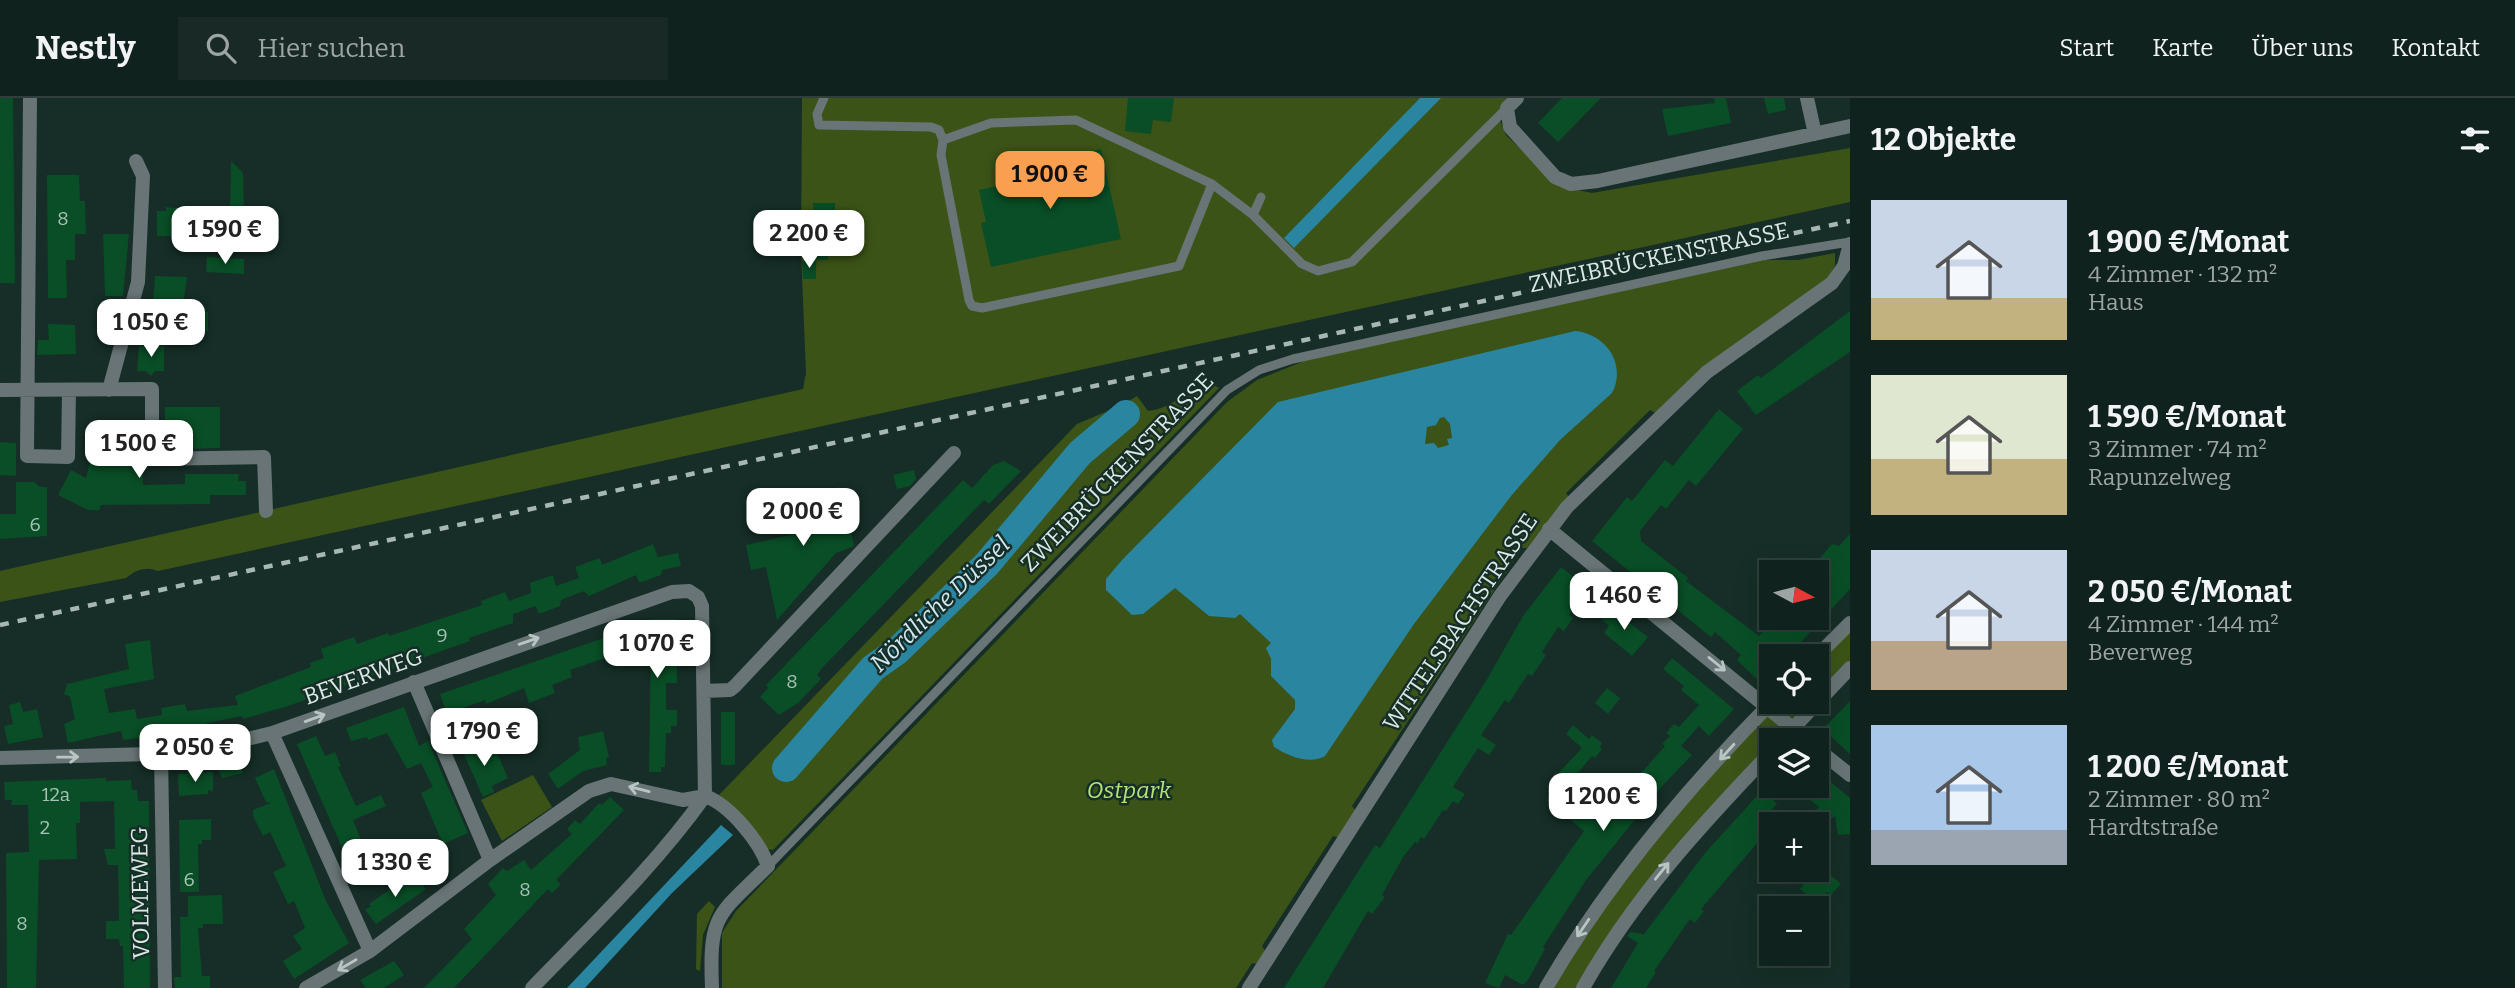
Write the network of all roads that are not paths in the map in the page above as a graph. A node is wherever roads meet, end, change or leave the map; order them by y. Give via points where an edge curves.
1 (30, 98) edge
2 (824, 98) edge
3 (1807, 98) edge
4 (1512, 103) edge
5 (1850, 126) edge
6 (1815, 134) junction
7 (943, 140) junction
8 (136, 161) dead end
9 (1212, 184) junction
10 (1261, 197) dead end
11 (1254, 215) junction
12 (1850, 243) edge
13 (0, 390) edge
14 (28, 390) junction
15 (69, 390) junction
16 (108, 390) junction
17 (954, 453) dead end
18 (266, 511) dead end
19 (1549, 529) junction
20 (1850, 623) edge
21 (1829, 644) edge
22 (1850, 668) edge
23 (414, 681) junction
24 (704, 691) junction
25 (1759, 695) edge
26 (1761, 714) edge
27 (1779, 714) edge
28 (1792, 728) edge
29 (1794, 728) edge
30 (272, 733) junction
31 (161, 755) junction
32 (0, 758) edge
33 (1829, 758) edge
34 (1759, 765) edge
35 (1850, 775) edge
36 (705, 796) junction
37 (490, 860) junction
38 (768, 866) junction
39 (370, 951) junction
40 (164, 988) edge
41 (306, 988) edge
42 (532, 988) edge
43 (712, 988) edge
44 (1249, 988) edge
45 (1546, 988) edge
46 (1583, 988) edge

1 - 14 street
2 - 7 lane via 817,121 824,127 931,127 939,130
3 - 6 street
4 - 6 street via 1510,127 1555,177 1571,184
4 - 11 lane via 1343,267 1318,271 1302,264
5 - 6 street
7 - 9 lane via 991,124 1076,120
7 - 9 lane via 941,155 956,234 969,300 976,308 1178,266
8 - 16 street via 143,176 138,282
9 - 11 lane
10 - 11 lane
12 - 19 street, WITTELSBACHSTRASSE via 1844,266 1832,283 1707,372
12 - 38 lane, ZWEIBRÜCKENSTRASSE via 1748,259 1259,370 1223,394
13 - 14 street
14 - 15 street
14 - 15 street via 27,456 68,457
15 - 16 street
16 - 18 street via 152,389 152,459 264,457
17 - 24 street via 735,686
19 -> 25 street
19 - 44 street, WITTELSBACHSTRASSE via 1487,616
20 - 21 street
22 - 29 street
23 -> 24 street, BEVERWEG via 673,592 689,591 702,606
30 -> 23 street, BEVERWEG
23 - 37 street
24 - 36 street
26 -> 45 street via 1643,846 1603,898
27 - 28 street
30 - 31 street, BEVERWEG
30 - 39 street
32 -> 31 street, BEVERWEG
31 - 40 street, VOLMEWEG
33 - 35 street
46 -> 34 street via 1628,915 1667,865
36 -> 37 street via 683,800 622,785 602,785
36 - 38 street via 759,843
36 - 42 street via 624,893
37 - 39 street
38 - 43 street via 716,921
39 -> 41 street

